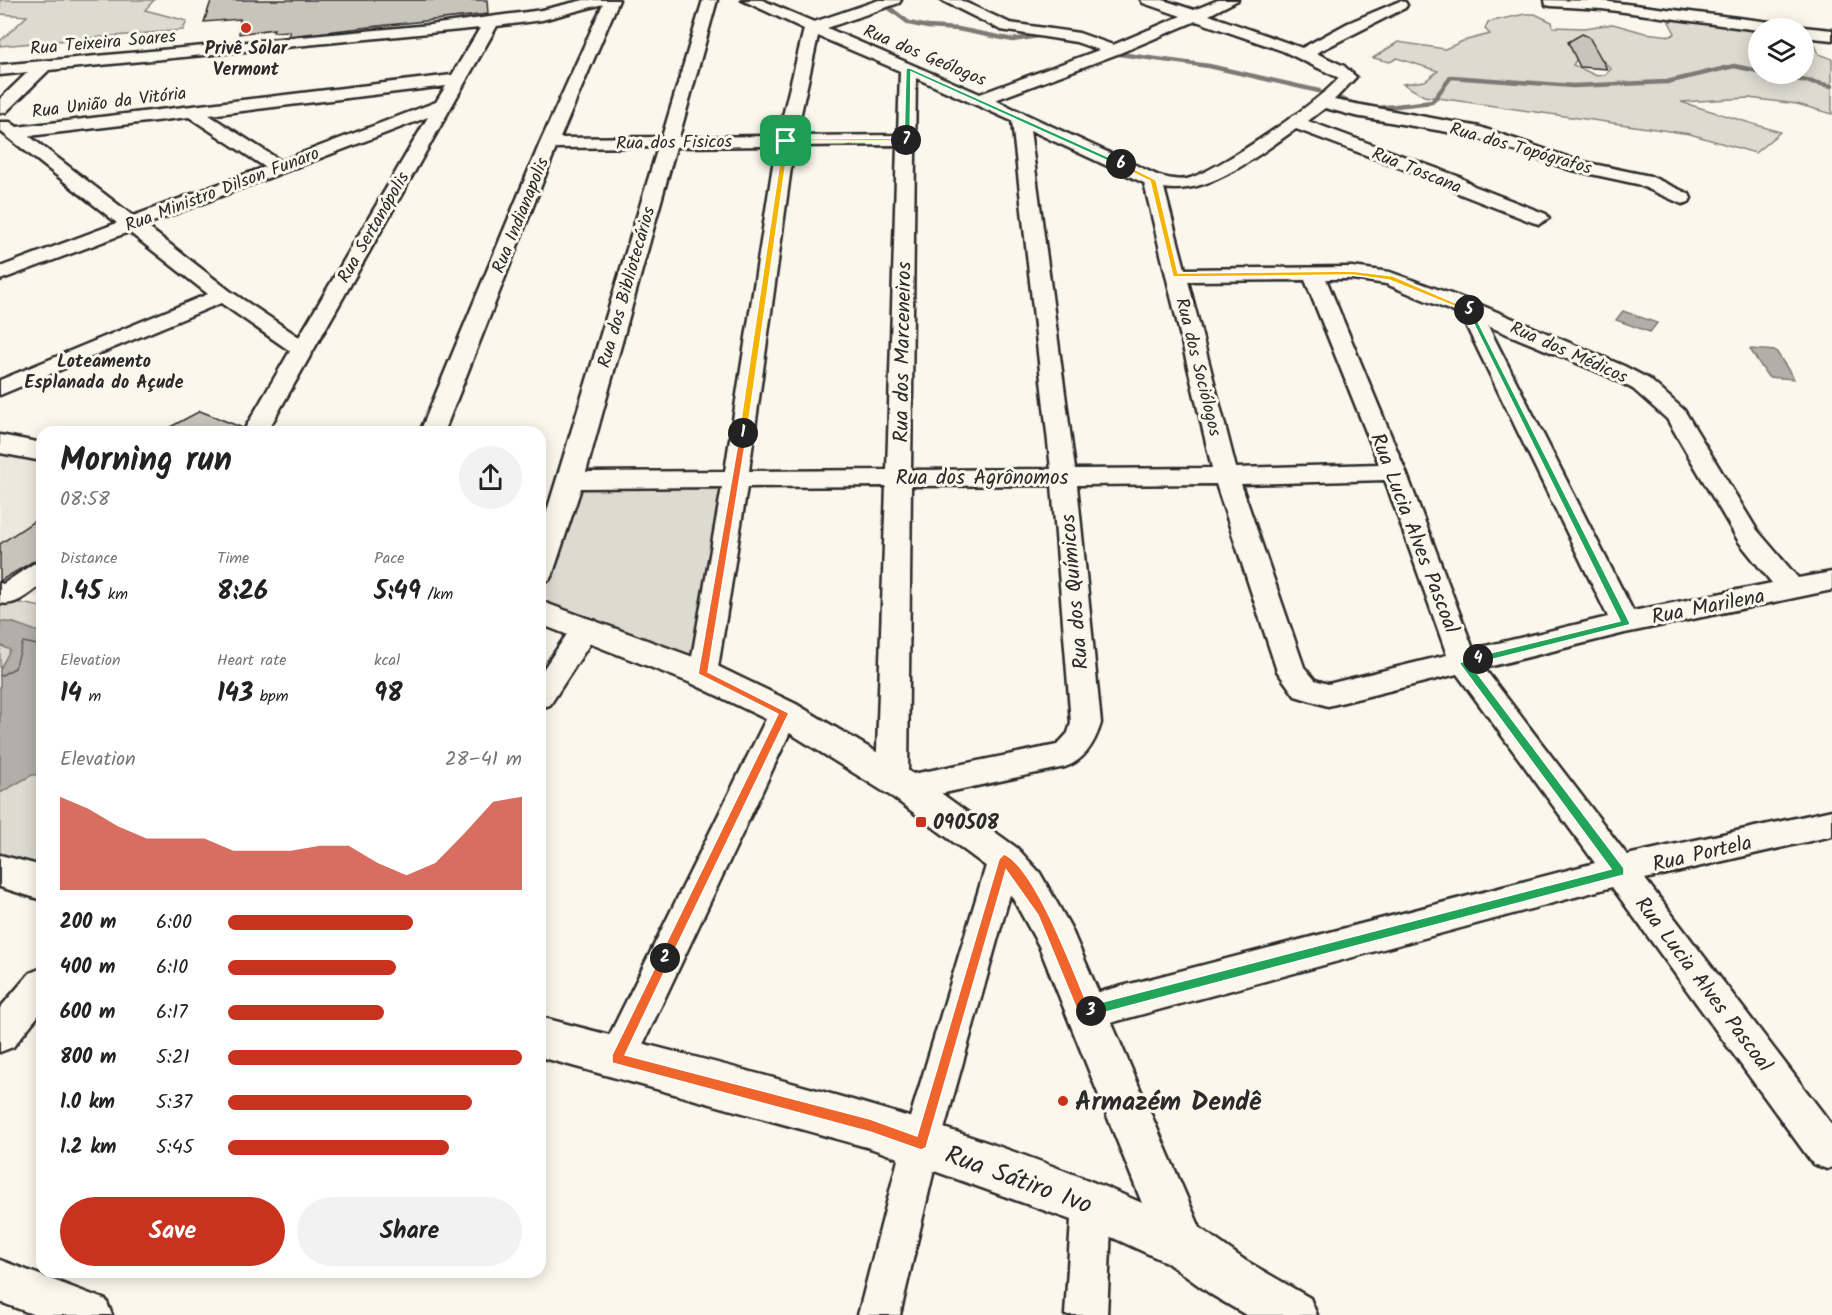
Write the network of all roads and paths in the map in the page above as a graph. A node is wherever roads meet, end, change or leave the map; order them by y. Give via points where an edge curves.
1 (602, 0) edge
2 (612, 0) edge
3 (710, 0) edge
4 (749, 0) edge
5 (894, 0) edge
6 (948, 0) edge
7 (1148, 0) edge
8 (1231, 0) edge
9 (1725, 0) edge
10 (1551, 2) dead end
11 (1400, 5) dead end
12 (1195, 16) junction
13 (490, 18) junction
14 (1730, 22) junction
15 (1748, 24) edge
16 (812, 28) junction
17 (1814, 33) edge
18 (1832, 35) edge
19 (1114, 50) junction
20 (1302, 54) junction
21 (44, 66) junction
22 (908, 69) junction
23 (0, 70) edge
24 (459, 79) junction
25 (980, 100) junction
26 (1322, 102) junction
27 (444, 105) junction
28 (0, 108) edge
29 (193, 112) junction
30 (1020, 118) junction
31 (1294, 122) junction
32 (7, 128) edge
33 (908, 140) junction
34 (786, 141) junction
35 (668, 142) junction
36 (549, 143) junction
37 (278, 167) junction
38 (1153, 180) junction
39 (1683, 198) dead end
40 (1539, 218) dead end
41 (130, 225) junction
42 (1313, 273) junction
43 (0, 274) edge
44 (1175, 275) junction
45 (223, 295) junction
46 (1468, 308) junction
47 (302, 349) junction
48 (0, 388) edge
49 (258, 426) edge
50 (434, 426) edge
51 (0, 444) edge
52 (36, 451) edge
53 (1394, 472) junction
54 (1226, 476) junction
55 (899, 477) junction
56 (736, 478) junction
57 (1064, 478) junction
58 (571, 480) junction
59 (546, 555) edge
60 (36, 575) edge
61 (1832, 581) edge
62 (1792, 589) junction
63 (0, 593) edge
64 (546, 614) edge
65 (1625, 623) junction
66 (586, 628) junction
67 (1464, 663) junction
68 (703, 674) junction
69 (546, 688) edge
70 (1305, 688) joint
71 (784, 713) junction
72 (899, 783) junction
73 (1832, 823) edge
74 (1004, 859) junction
75 (1620, 871) junction
76 (0, 872) edge
77 (36, 881) edge
78 (36, 991) edge
79 (1084, 1012) junction
80 (0, 1035) edge
81 (546, 1039) edge
82 (617, 1059) junction
83 (921, 1144) junction
84 (1827, 1150) dead end
85 (1092, 1204) junction
86 (1183, 1245) junction
87 (0, 1281) edge
88 (91, 1315) edge
89 (879, 1315) edge
90 (1086, 1315) edge
91 (1293, 1315) edge

1 - 13 street, Rua Teixeira Soares via 570,10
2 - 36 street, Rua Indianapolis
3 - 35 street, Rua dos Bibliotecários
4 - 16 street, Rua dos Geólogos
5 - 16 street
6 - 19 street via 1006,27 1079,38
7 - 12 street
8 - 12 street
9 - 14 street
10 - 14 street via 1590,3
11 - 20 street
12 - 19 street
12 - 20 street
13 - 21 street, Rua Teixeira Soares
13 - 24 street, Rua Sertanópolis
14 - 15 street
16 - 22 street, Rua dos Geólogos
16 - 34 street
17 - 18 street
19 - 25 street
20 - 26 street via 1347,74 1347,81
21 - 23 street, Rua Teixeira Soares
21 - 28 street
22 - 25 street, Rua dos Geólogos
22 - 33 street, Rua dos Marceneiros
24 - 27 street, Rua Sertanópolis
24 - 29 street, Rua União da Vitória
25 - 30 street, Rua dos Geólogos
26 - 31 street
26 - 39 street, Rua dos Topógrafos via 1474,131 1574,165 1643,180
27 - 37 street, Rua Ministro Dilson Funaro
27 - 47 street, Rua Sertanópolis
29 - 32 street, Rua União da Vitória
29 - 37 street
30 - 38 street
30 - 57 street, Rua dos Químicos
31 - 38 street via 1198,181 1179,185
31 - 40 street, Rua Toscana via 1453,181
32 - 41 street
33 - 34 street, Rua dos Fisicos
33 - 55 street, Rua dos Marceneiros
34 - 35 street, Rua dos Fisicos
34 - 56 street
35 - 36 street, Rua dos Fisicos
35 - 58 street, Rua dos Bibliotecários
36 - 50 street, Rua Indianapolis
37 - 41 street, Rua Ministro Dilson Funaro
38 - 44 street, Rua dos Sociólogos
41 - 43 street, Rua Ministro Dilson Funaro
41 - 45 street
42 - 44 street, Rua dos Médicos
42 - 46 street, Rua dos Médicos via 1390,278
42 - 53 street, Rua Lucia Alves Pascoal
44 - 54 street, Rua dos Sociólogos
45 - 47 street
45 - 48 street
46 - 62 street, Rua dos Médicos via 1616,371 1659,398 1687,430 1748,536
46 - 65 street
47 - 49 street, Rua Sertanópolis
51 - 52 street
53 - 54 street, Rua dos Agrônomos
53 - 67 street, Rua Lucia Alves Pascoal
54 - 57 street, Rua dos Agrônomos
54 - 70 street, Rua dos Sociólogos via 1291,671
55 - 56 street, Rua dos Agrônomos
55 - 57 street, Rua dos Agrônomos
55 - 72 street, Rua dos Marceneiros
56 - 58 street, Rua dos Agrônomos
56 - 68 street
57 - 72 street, Rua dos Químicos via 1086,723 1082,738 1065,755
58 - 59 street, Rua dos Bibliotecários
60 - 63 street via 7,595
61 - 62 street, Rua Marilena
62 - 65 street, Rua Marilena
64 - 66 street
65 - 67 street, Rua Marilena
66 - 68 street
66 - 69 street
67 - 70 street, Rua Marilena via 1328,695
67 - 75 street, Rua Lucia Alves Pascoal
68 - 71 street
71 - 72 street
71 - 82 street
72 - 74 street
73 - 75 street, Rua Portela
74 - 79 street via 1043,912
74 - 83 street
75 - 79 street, Rua Portela
75 - 84 street, Rua Lucia Alves Pascoal
76 - 77 street
78 - 80 street
79 - 86 street
81 - 82 street, Rua Sátiro Ivo
82 - 83 street, Rua Sátiro Ivo via 870,1126
83 - 85 street, Rua Sátiro Ivo
83 - 89 street
85 - 86 street, Rua Sátiro Ivo
85 - 90 street
86 - 91 street, Rua Sátiro Ivo via 1229,1278
87 - 88 street

